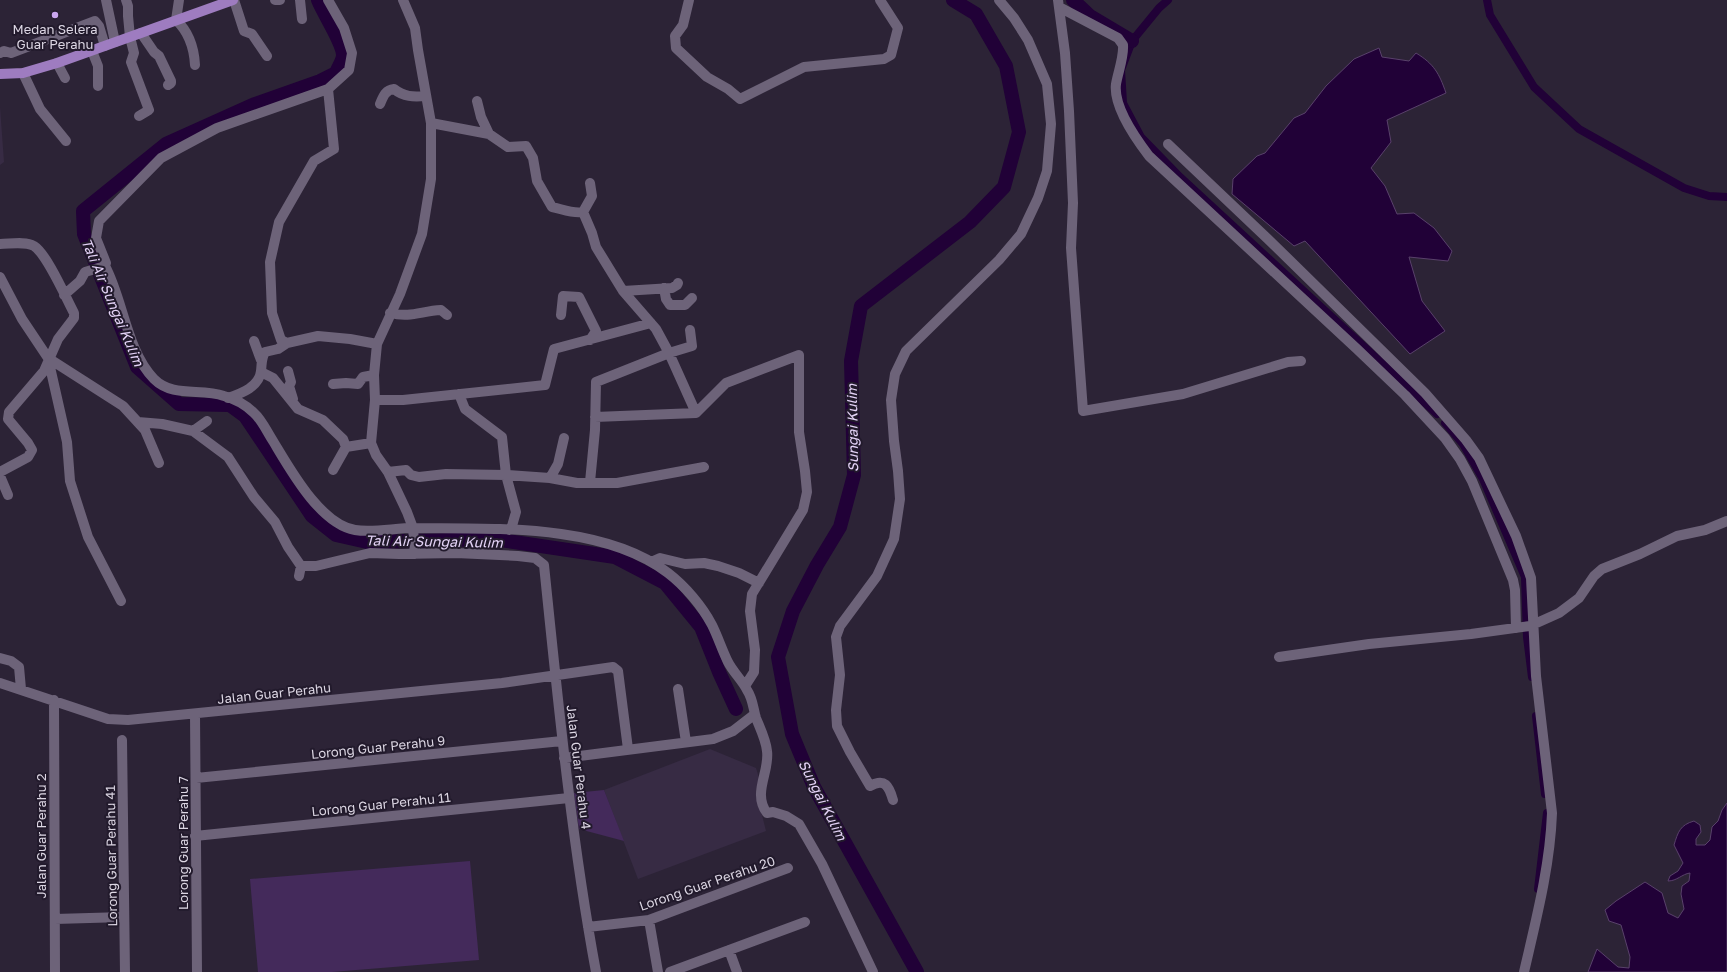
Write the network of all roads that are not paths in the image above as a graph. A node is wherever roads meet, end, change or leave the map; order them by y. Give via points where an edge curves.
1 (106, 0) edge
2 (126, 0) edge
3 (178, 0) edge
4 (233, 0) edge
5 (275, 0) edge
6 (280, 0) edge
7 (300, 0) edge
8 (328, 0) edge
9 (402, 0) edge
10 (689, 0) edge
11 (880, 0) edge
12 (998, 0) edge
13 (1059, 4) edge
14 (302, 19) dead end
15 (176, 20) junction
16 (141, 33) junction
17 (130, 37) junction
18 (115, 42) junction
19 (105, 46) junction
20 (92, 51) junction
21 (0, 53) edge
22 (267, 56) dead end
23 (56, 63) junction
24 (195, 65) dead end
25 (23, 73) junction
26 (0, 74) edge
27 (65, 78) dead end
28 (168, 85) dead end
29 (98, 86) dead end
30 (328, 89) junction
31 (426, 96) junction
32 (477, 101) dead end
33 (380, 104) dead end
34 (139, 116) dead end
35 (431, 123) junction
36 (489, 134) junction
37 (66, 141) dead end
38 (1168, 144) dead end
39 (590, 184) dead end
40 (583, 212) junction
41 (0, 244) edge
42 (103, 266) junction
43 (0, 277) edge
44 (678, 283) dead end
45 (664, 288) junction
46 (622, 291) junction
47 (64, 295) junction
48 (692, 298) dead end
49 (390, 313) junction
50 (562, 315) dead end
51 (447, 316) dead end
52 (651, 323) junction
53 (690, 330) dead end
54 (590, 340) junction
55 (254, 341) dead end
56 (287, 343) junction
57 (377, 344) junction
58 (669, 353) junction
59 (48, 358) junction
60 (261, 360) junction
61 (1301, 361) dead end
62 (288, 371) dead end
63 (261, 372) junction
64 (374, 375) junction
65 (333, 384) dead end
66 (459, 394) junction
67 (228, 398) junction
68 (375, 400) junction
69 (298, 409) junction
70 (696, 414) junction
71 (595, 417) junction
72 (207, 420) dead end
73 (138, 422) junction
74 (193, 431) junction
75 (564, 438) dead end
76 (371, 443) junction
77 (346, 447) junction
78 (159, 463) dead end
79 (704, 467) dead end
80 (333, 470) dead end
81 (0, 472) edge
82 (388, 472) junction
83 (506, 475) junction
84 (0, 476) edge
85 (550, 478) junction
86 (590, 482) junction
87 (8, 495) dead end
88 (1727, 521) edge
89 (413, 529) junction
90 (508, 530) junction
91 (415, 552) junction
92 (651, 562) junction
93 (759, 583) junction
94 (121, 601) dead end
95 (1532, 625) junction
96 (1518, 628) junction
97 (1279, 657) dead end
98 (0, 658) edge
99 (555, 675) junction
100 (0, 683) edge
101 (745, 686) junction
102 (21, 689) junction
103 (678, 689) dead end
104 (54, 700) junction
105 (195, 714) junction
106 (755, 714) junction
107 (122, 740) dead end
108 (562, 741) junction
109 (686, 742) junction
110 (628, 749) junction
111 (564, 758) junction
112 (196, 778) junction
113 (569, 798) junction
114 (893, 800) dead end
115 (196, 836) junction
116 (788, 868) dead end
117 (124, 917) junction
118 (55, 919) junction
119 (649, 920) junction
120 (805, 922) dead end
121 (588, 927) junction
122 (730, 950) junction
123 (55, 972) edge
124 (125, 972) edge
125 (197, 972) edge
126 (596, 972) edge
127 (658, 972) edge
128 (670, 972) edge
129 (737, 972) edge
130 (873, 972) edge
131 (1524, 972) edge

1 - 18 street
2 - 17 street
3 - 15 street
4 - 15 main road
4 - 22 street via 244,31 252,34
5 - 6 street
7 - 14 street
8 - 30 street via 344,28 352,53 349,70
9 - 31 street via 416,28
10 - 11 street via 683,25 675,36 676,48 740,99 804,67 884,59 892,55 898,28
12 - 114 street via 1028,40 1047,84 1051,124 1047,171 1021,234 999,260 906,351 894,374 891,400 900,499 894,539 877,576 840,626 836,637 840,675 837,726 870,786 876,782 883,783 889,788
13 - 61 street via 1069,111 1072,248 1082,411 1183,394 1288,362
13 - 96 street via 1118,38 1123,45 1116,86 1117,96 1137,140 1149,156 1405,395 1453,448 1472,481 1513,580
15 - 16 main road
15 - 24 street via 190,40 195,52
16 - 17 main road
16 - 28 street via 163,62 171,81
17 - 18 main road
17 - 34 street via 134,53 131,62 149,110
18 - 19 main road
19 - 20 main road
19 - 21 street via 95,21 11,53
20 - 23 main road
20 - 29 street via 98,66
23 - 25 main road
23 - 27 street
25 - 26 main road
25 - 37 street via 40,109
30 - 42 street via 217,128 161,158 98,221 96,238 106,263
30 - 56 street via 334,149 314,160 279,222 270,262 272,313 281,340
31 - 33 street via 402,95 394,89 383,96
31 - 35 street
32 - 36 street via 481,118
35 - 36 street
35 - 49 street via 431,179 422,234 400,294
36 - 40 street via 508,147 526,146 533,158 537,181 552,207 576,213
38 - 95 street via 1425,393 1466,440 1479,458 1512,529 1531,578
39 - 40 street via 592,196
40 - 46 street via 596,247
41 - 47 street via 34,246 46,259
42 - 47 street via 85,272 80,281
42 - 67 street via 138,356 154,380 167,388 223,395
43 - 59 street via 22,319
44 - 45 street via 672,288
45 - 46 street
45 - 48 street via 670,305 685,305
46 - 52 street
47 - 59 street via 74,318
49 - 51 street via 415,315 441,310
49 - 57 street
50 - 54 street via 563,296 579,297 596,331
52 - 54 street
52 - 58 street
53 - 58 street via 692,346
54 - 66 street via 554,349 545,385
55 - 60 street
56 - 57 street via 323,336
56 - 60 street via 278,349 265,352
57 - 64 street
58 - 70 street
58 - 71 street via 596,382
59 - 73 street via 123,406
59 - 81 street via 44,371 9,412 8,419 32,450 28,457
59 - 94 street via 67,442 70,481 88,536
60 - 63 street
62 - 69 street via 291,395
63 - 67 street via 256,382 244,393
63 - 69 street via 273,378
64 - 65 street via 363,377 358,384
64 - 68 street
66 - 68 street
66 - 83 street via 465,409 502,437
67 - 89 street via 256,415 301,486 330,518 345,528 357,530
68 - 76 street
69 - 77 street via 323,420 343,439
70 - 71 street
70 - 93 street via 726,383 799,355 799,432 807,492 804,510
71 - 86 street
72 - 74 street
73 - 74 street
73 - 78 street via 145,430
74 - 91 street via 228,457 257,502 275,522 300,571 370,553
75 - 85 street via 558,464
76 - 77 street
76 - 82 street
77 - 80 street
79 - 86 street via 617,483
82 - 83 street via 406,470 411,475 419,477 446,474
82 - 89 street
83 - 85 street
83 - 90 street via 516,512 512,526
84 - 87 street
85 - 86 street via 577,483
88 - 95 street via 1705,530 1677,536 1602,569 1579,598 1559,613
89 - 90 street
89 - 91 street
90 - 92 street via 574,535 627,550
91 - 99 street, Jalan Guar Perahu 4 via 518,556 535,558 544,564
92 - 93 street via 660,558 685,564 704,563 740,573
92 - 101 street via 668,573 701,608 712,625 728,663
93 - 101 street via 752,594 750,611 755,650 754,672
95 - 96 street
95 - 131 street via 1539,712 1552,813 1546,865
96 - 97 street via 1369,644
98 - 102 street via 18,667
99 - 105 street, Jalan Guar Perahu via 502,683
99 - 108 street, Jalan Guar Perahu 4
99 - 110 street, Jalan Guar Perahu via 613,667 618,671
100 - 102 street, Jalan Guar Perahu
101 - 106 street via 752,698
102 - 104 street, Jalan Guar Perahu
103 - 109 street
104 - 105 street, Jalan Guar Perahu via 108,719 128,720
104 - 118 street, Jalan Guar Perahu 2
105 - 112 street, Lorong Guar Perahu 7
106 - 109 street via 733,731 713,739
106 - 130 street via 768,751 760,793 764,808 767,812 786,816 798,824 822,864
107 - 117 street, Lorong Guar Perahu 41
108 - 111 street, Jalan Guar Perahu 4
108 - 112 street, Lorong Guar Perahu 9
109 - 110 street
110 - 111 street
111 - 113 street, Jalan Guar Perahu 4
112 - 115 street, Lorong Guar Perahu 7
113 - 115 street, Lorong Guar Perahu 11
113 - 121 street, Jalan Guar Perahu 4
115 - 125 street, Lorong Guar Perahu 7
116 - 119 street, Lorong Guar Perahu 20
117 - 118 street
117 - 124 street, Lorong Guar Perahu 41
118 - 123 street, Jalan Guar Perahu 2
119 - 121 street, Lorong Guar Perahu 20
119 - 127 street
120 - 122 street
121 - 126 street, Jalan Guar Perahu 4
122 - 128 street
122 - 129 street

